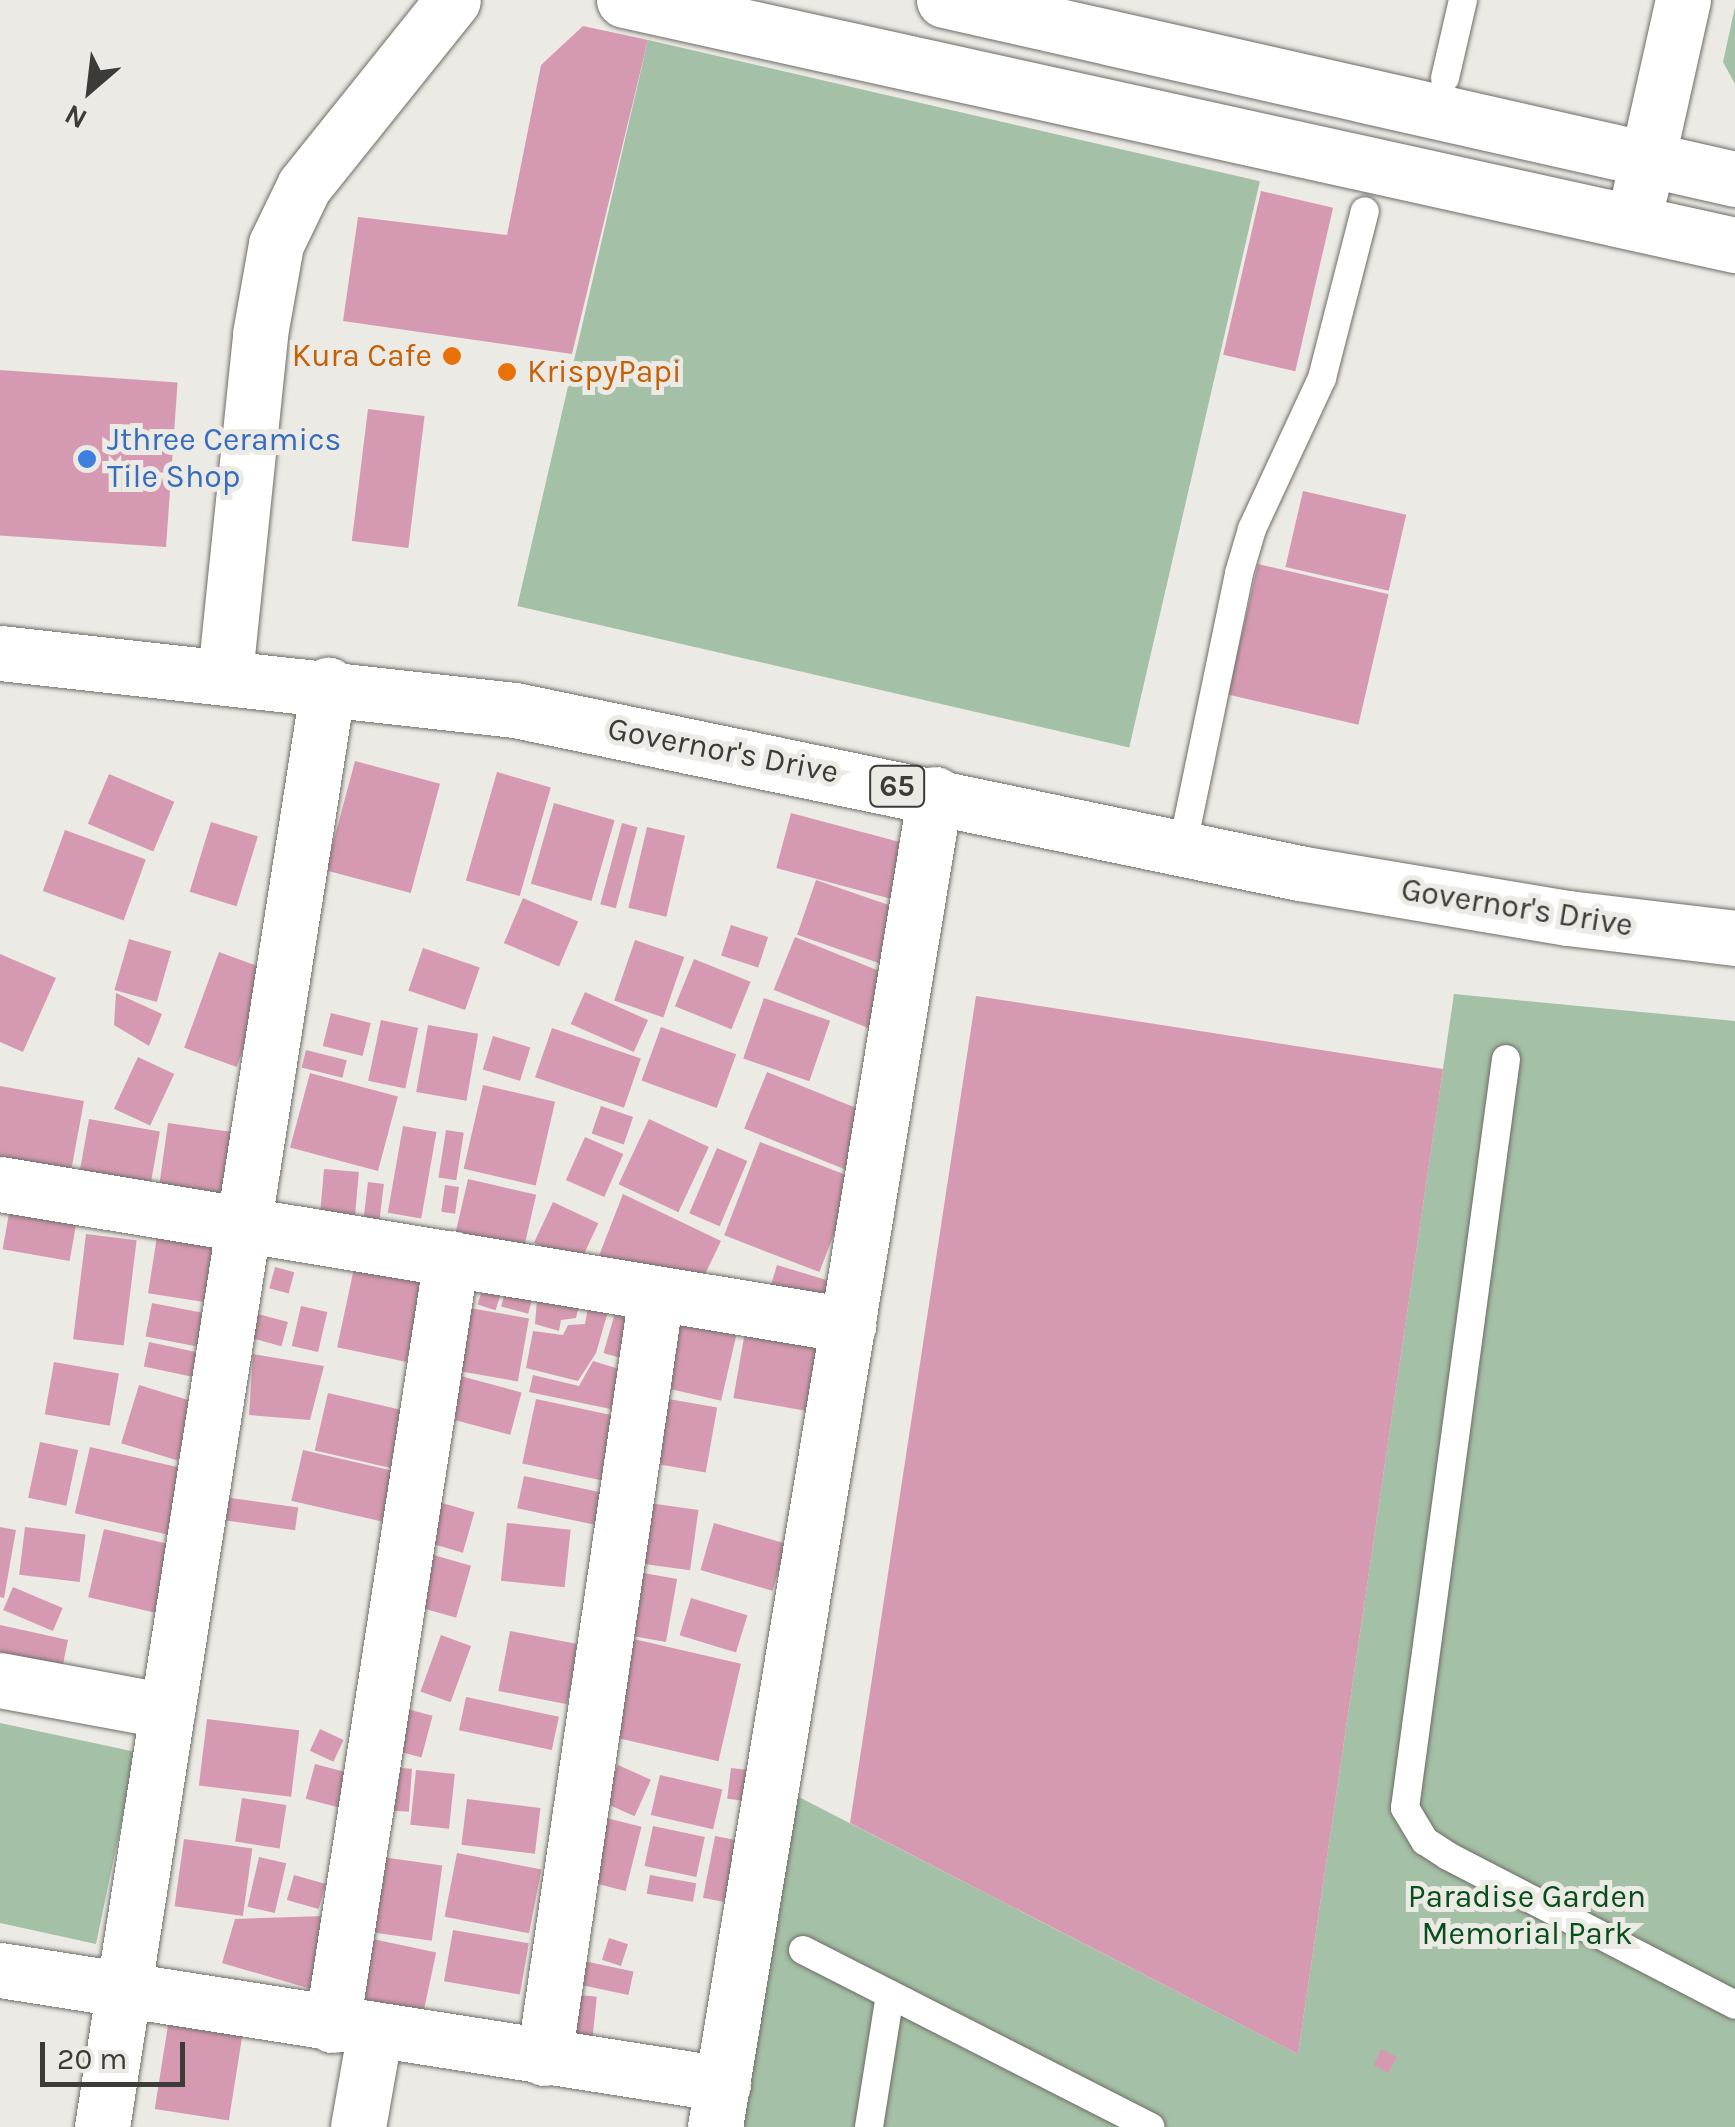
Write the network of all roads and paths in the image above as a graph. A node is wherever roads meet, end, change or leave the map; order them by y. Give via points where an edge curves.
1 (453, 0) edge
2 (624, 0) edge
3 (944, 0) edge
4 (1463, 0) edge
5 (1682, 0) edge
6 (1445, 78) dead end
7 (1647, 158) junction
8 (1735, 179) edge
9 (1364, 211) dead end
10 (1633, 223) junction
11 (1735, 245) edge
12 (0, 653) edge
13 (224, 675) junction
14 (328, 685) junction
15 (934, 794) junction
16 (1182, 849) junction
17 (1735, 938) edge
18 (1506, 1059) dead end
19 (0, 1184) edge
20 (245, 1224) junction
21 (451, 1258) junction
22 (656, 1294) junction
23 (848, 1324) junction
24 (0, 1680) edge
25 (168, 1712) junction
26 (802, 1950) dead end
27 (0, 1970) edge
28 (124, 1993) junction
29 (890, 1995) junction
30 (1735, 2005) edge
31 (353, 2028) junction
32 (544, 2058) junction
33 (719, 2106) edge
34 (102, 2127) edge
35 (358, 2127) edge
36 (869, 2127) edge
37 (1150, 2127) edge

1 - 13 street via 304,186 276,244
2 - 10 street
3 - 7 street
4 - 6 lane
5 - 7 street
7 - 8 street
7 - 10 street
9 - 16 lane via 1322,378 1252,529 1239,573
10 - 11 street
12 - 13 street, Governor's Drive / 65
13 - 14 street, Governor's Drive / 65
14 - 15 street, Governor's Drive / 65 via 514,710
14 - 20 street
15 - 16 street, Governor's Drive / 65
15 - 23 street
16 - 17 street, Governor's Drive / 65 via 1439,898
18 - 30 lane via 1406,1808 1435,1848
19 - 20 street
20 - 21 street
20 - 25 street
21 - 22 street
21 - 31 street
22 - 23 street
22 - 32 street
23 - 33 street
24 - 25 street
25 - 28 street
26 - 29 lane
27 - 28 street
28 - 31 street
28 - 34 street
29 - 36 lane
29 - 37 lane
31 - 32 street
31 - 35 street
32 - 33 street

